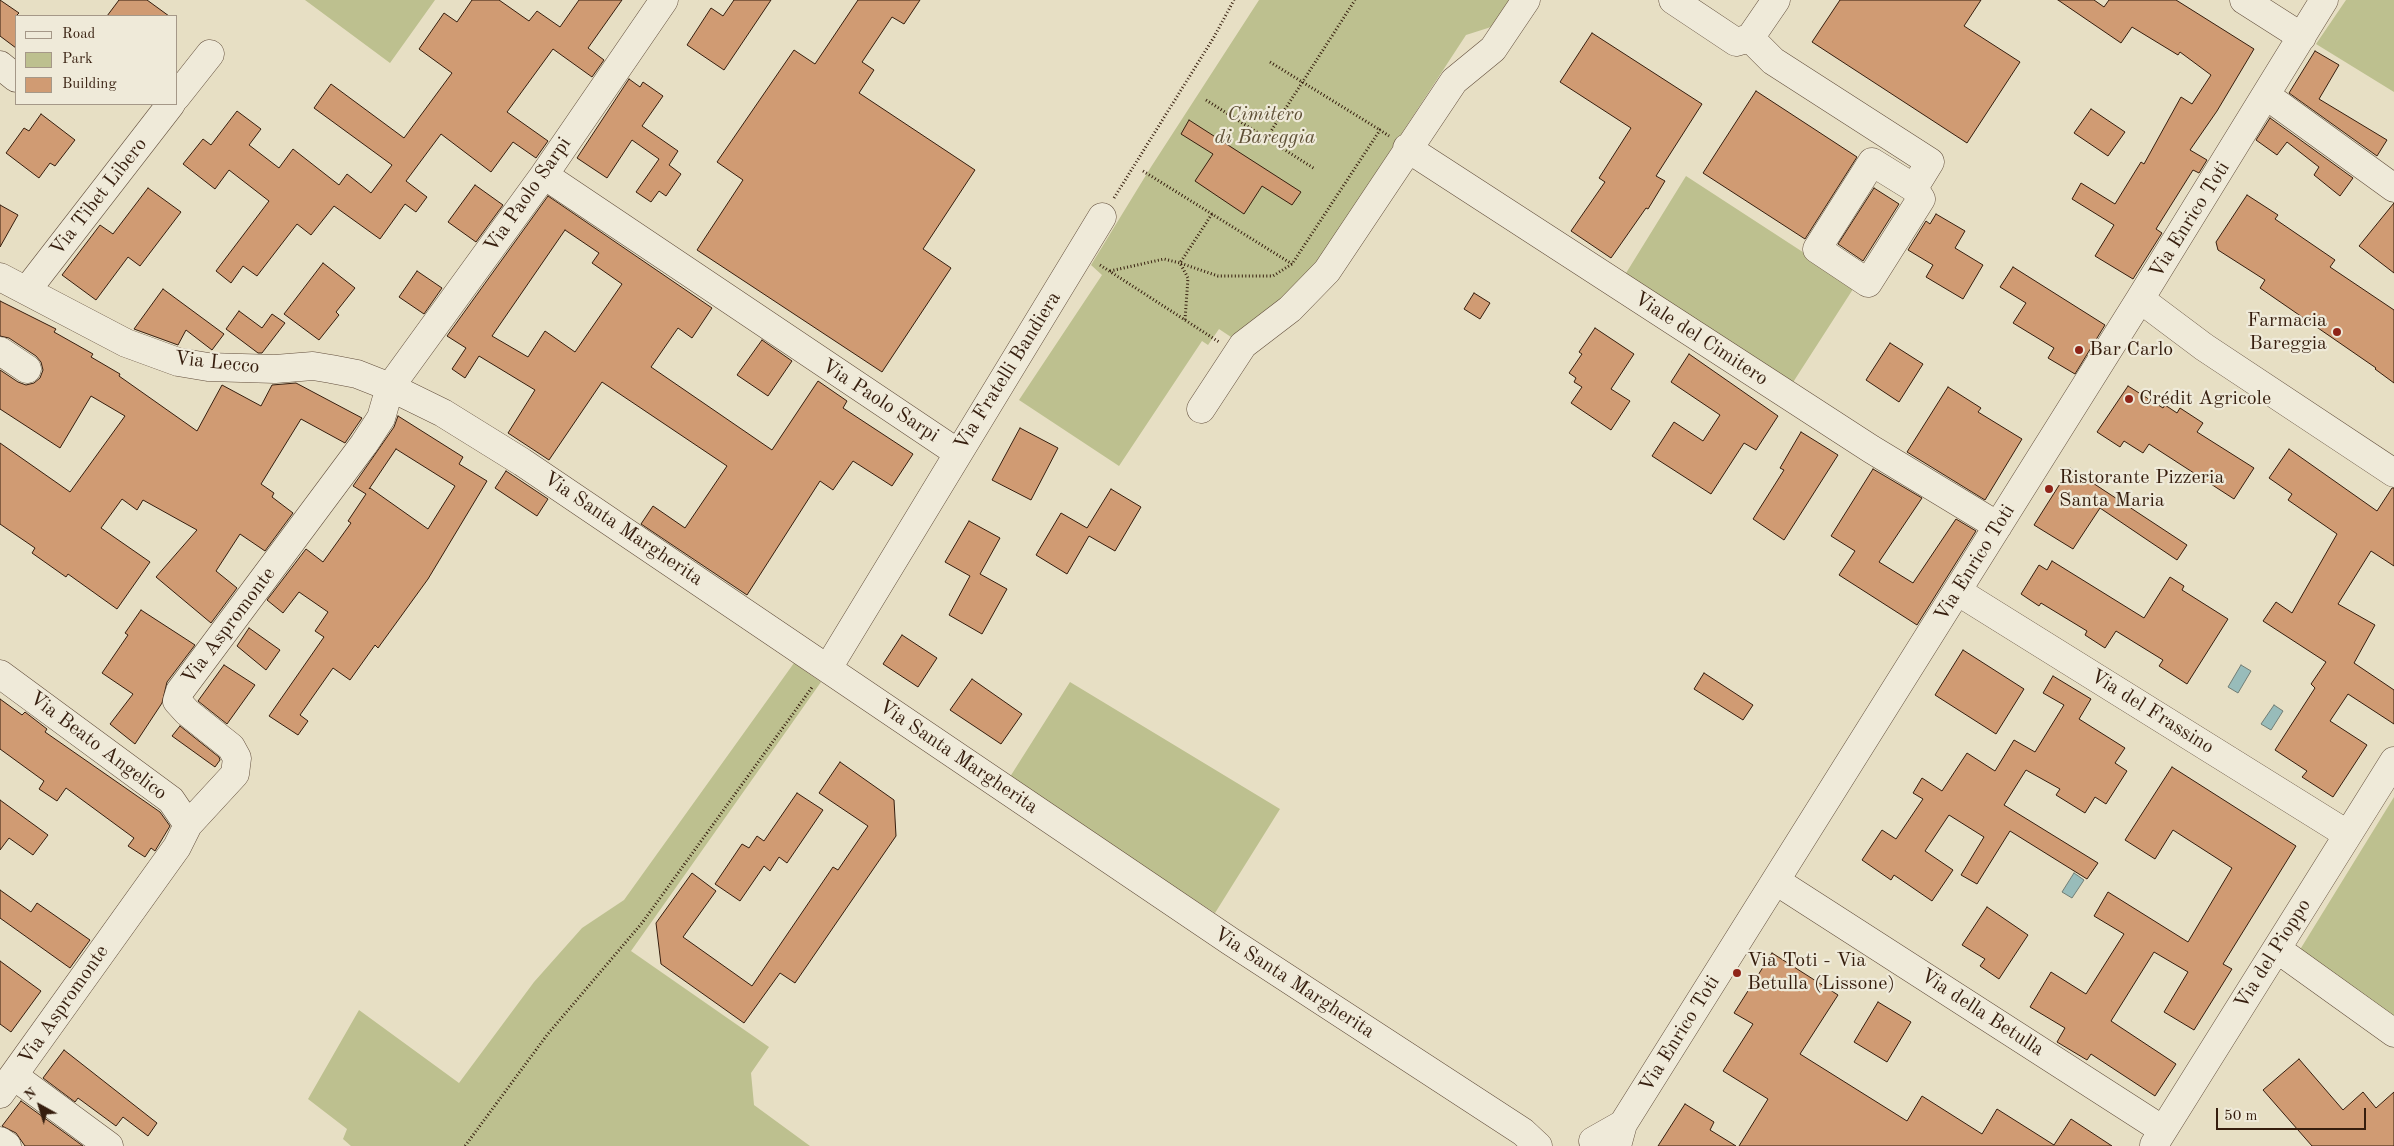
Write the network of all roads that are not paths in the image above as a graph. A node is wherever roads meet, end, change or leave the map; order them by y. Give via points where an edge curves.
1 (664, 0) edge
2 (1526, 0) edge
3 (1673, 0) edge
4 (2244, 0) edge
5 (2324, 0) edge
6 (1764, 18) edge
7 (2302, 38) junction
8 (210, 54) dead end
9 (0, 66) edge
10 (15, 77) edge
11 (178, 94) edge
12 (2267, 96) junction
13 (170, 105) edge
14 (1407, 148) junction
15 (544, 174) junction
16 (1914, 188) dead end
17 (2394, 188) edge
18 (1102, 217) road end
19 (0, 277) edge
20 (27, 290) junction
21 (2140, 299) junction
22 (0, 351) edge
23 (27, 369) dead end
24 (390, 387) junction
25 (1201, 408) dead end
26 (958, 452) junction
27 (2394, 473) edge
28 (1998, 526) junction
29 (1957, 591) junction
30 (0, 674) edge
31 (821, 676) junction
32 (2394, 761) edge
33 (188, 825) junction
34 (2348, 834) junction
35 (1776, 881) junction
36 (2277, 949) junction
37 (2394, 1033) edge
38 (7, 1085) edge
39 (2158, 1138) edge
40 (1531, 1139) edge
41 (0, 1141) edge
42 (1601, 1141) edge
43 (7, 1146) edge
44 (109, 1146) edge
45 (1560, 1146) edge

1 - 15 street, Via Paolo Sarpi
2 - 14 street via 1493,49 1454,80
3 - 6 street via 1736,42
4 - 7 street
5 - 7 street, Via Enrico Toti
6 - 16 street via 1773,61 1930,162
7 - 12 street, Via Enrico Toti
8 - 11 street
9 - 10 street
12 - 17 street
12 - 21 street, Via Enrico Toti
13 - 20 street, Via Tibet Libero
14 - 25 street via 1327,271 1290,309 1243,345
14 - 28 street, Viale del Cimitero via 1871,449
15 - 24 street, Via Paolo Sarpi
15 - 26 street, Via Paolo Sarpi
18 - 26 street, Via Fratelli Bandiera
19 - 20 street, Via Lecco
20 - 24 street, Via Lecco via 126,343 178,362 208,367 275,369 313,366 357,374
21 - 27 street via 2204,347
21 - 28 street, Via Enrico Toti
22 - 23 street
24 - 31 street, Via Santa Margherita via 443,413 522,462
24 - 33 street, Via Aspromonte via 381,418 364,444 180,691 177,701 231,747 238,758 235,774
26 - 31 street, Via Fratelli Bandiera
28 - 29 street, Via Enrico Toti
29 - 34 street, Via del Frassino
29 - 35 street, Via Enrico Toti
30 - 33 street, Via Beato Angelico via 171,800
31 - 40 street, Via Santa Margherita
32 - 34 street, Via del Pioppo
33 - 38 street, Via Aspromonte via 177,847
34 - 36 street, Via del Pioppo
35 - 39 street, Via della Betulla
35 - 42 street, Via Enrico Toti
36 - 37 street
36 - 39 street, Via del Pioppo
38 - 44 street
40 - 45 street, Via Santa Margherita
41 - 43 street

